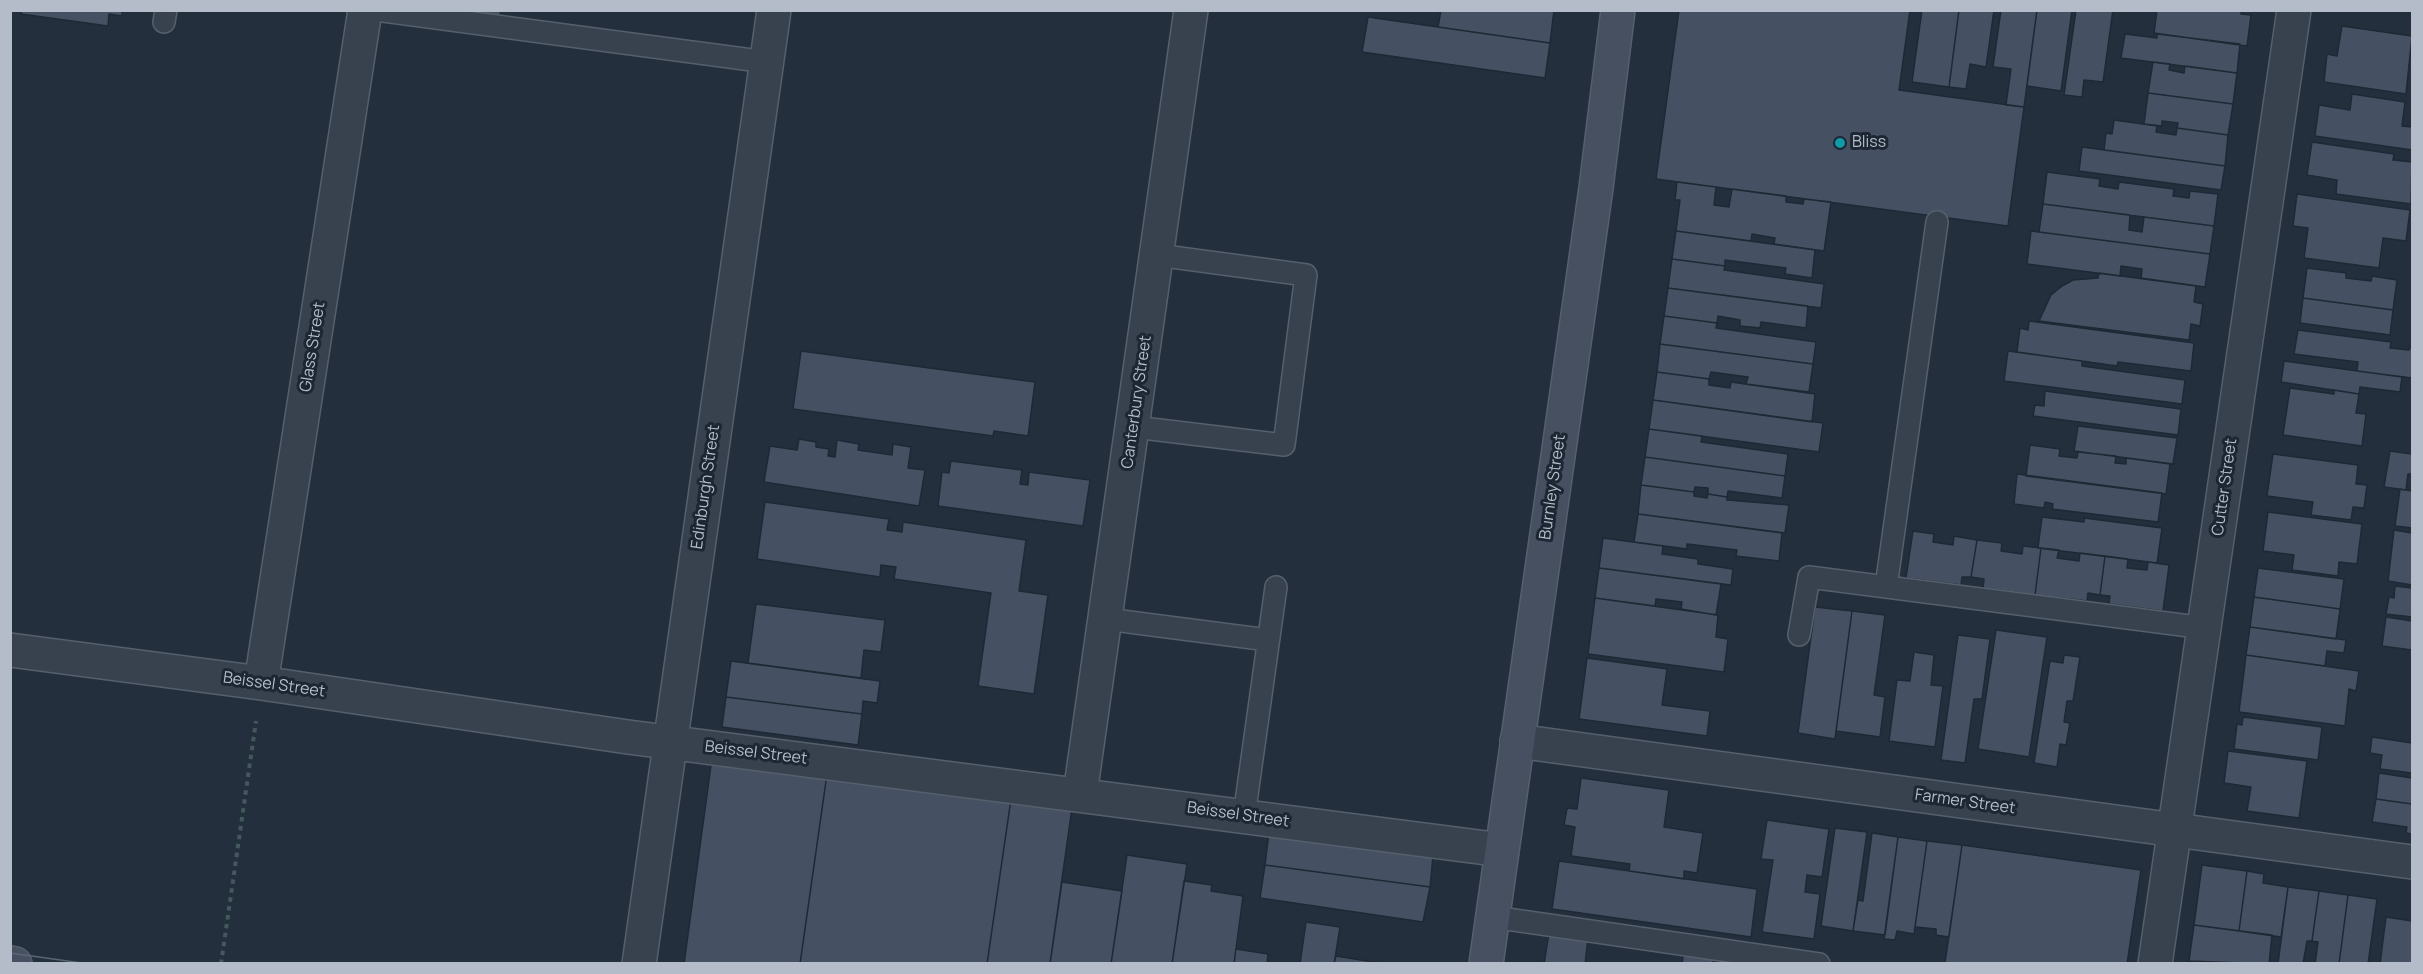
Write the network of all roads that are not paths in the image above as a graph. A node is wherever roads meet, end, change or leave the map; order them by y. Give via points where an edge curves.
1 (365, 10) edge
2 (376, 10) edge
3 (774, 10) edge
4 (1191, 10) edge
5 (1618, 10) edge
6 (2294, 10) edge
7 (767, 62) junction
8 (1937, 222) dead end
9 (1157, 255) junction
10 (1134, 427) junction
11 (1886, 586) junction
12 (1276, 587) dead end
13 (1106, 619) junction
14 (2205, 628) junction
15 (1799, 634) dead end
16 (1268, 640) junction
17 (10, 650) edge
18 (261, 683) junction
19 (1517, 741) junction
20 (670, 742) junction
21 (1080, 794) junction
22 (1244, 816) junction
23 (2175, 831) junction
24 (1502, 850) junction
25 (2412, 862) edge
26 (1493, 917) junction
27 (10, 963) edge
28 (15, 963) edge
29 (639, 963) edge
30 (1486, 963) edge
31 (1819, 963) edge
32 (2155, 963) edge

1 - 18 street, Glass Street
2 - 7 lane
3 - 7 street, Edinburgh Street
4 - 9 street, Canterbury Street
5 - 19 main road, Burnley Street
6 - 14 street, Cutter Street
7 - 20 street, Edinburgh Street
8 - 11 lane
9 - 10 street, Canterbury Street
9 - 10 lane via 1306,275 1284,445
10 - 13 street, Canterbury Street
11 - 14 lane
11 - 15 lane via 1809,576
12 - 16 lane
13 - 16 lane
13 - 21 street, Canterbury Street
14 - 23 street, Cutter Street
16 - 22 lane
17 - 18 street, Beissel Street
18 - 20 street, Beissel Street
19 - 23 street, Farmer Street
19 - 24 main road, Burnley Street
20 - 21 street, Beissel Street
20 - 29 street, Edinburgh Street
21 - 22 street, Beissel Street
22 - 24 street, Beissel Street
23 - 25 street, Farmer Street
23 - 32 street, Cutter Street
24 - 26 main road, Burnley Street
26 - 30 main road, Burnley Street
26 - 31 lane
27 - 28 main road

